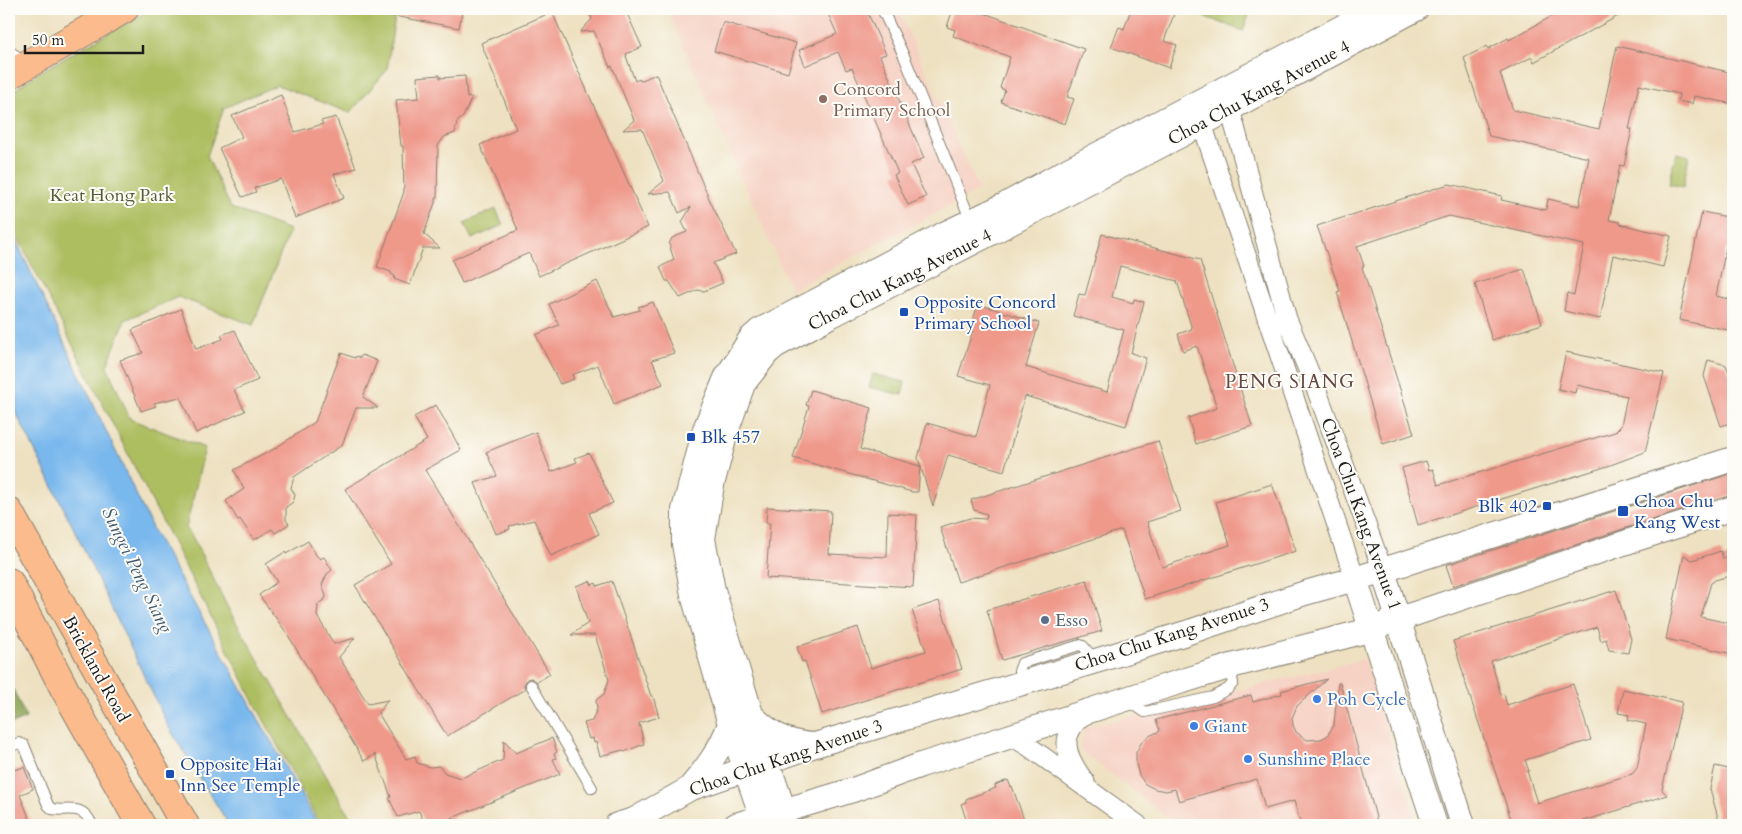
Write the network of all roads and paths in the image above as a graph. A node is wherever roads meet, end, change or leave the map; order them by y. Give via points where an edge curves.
1 (124, 9) edge
2 (882, 9) edge
3 (1377, 9) edge
4 (1416, 9) edge
5 (15, 63) edge
6 (1227, 98) junction
7 (1199, 114) junction
8 (971, 221) junction
9 (1733, 460) edge
10 (1733, 508) edge
11 (9, 512) edge
12 (1383, 570) junction
13 (1355, 579) junction
14 (9, 582) edge
15 (1399, 619) junction
16 (1371, 628) junction
17 (531, 685) dead end
18 (1088, 711) junction
19 (741, 719) junction
20 (1011, 736) junction
21 (815, 745) junction
22 (9, 747) edge
23 (757, 766) junction
24 (592, 788) dead end
25 (689, 789) junction
26 (853, 790) junction
27 (1093, 794) junction
28 (775, 820) edge
29 (92, 825) edge
30 (140, 825) edge
31 (185, 825) edge
32 (617, 825) edge
33 (736, 825) edge
34 (806, 825) edge
35 (1138, 825) edge
36 (1435, 825) edge
37 (1463, 825) edge

1 - 5 main road
2 - 8 lane
3 - 6 street, Choa Chu Kang Avenue 4
4 - 6 street, Choa Chu Kang Avenue 4
6 - 7 street, Choa Chu Kang Avenue 4
6 - 12 street, Choa Chu Kang Avenue 1 via 1286,319 1317,392
7 - 8 street, Choa Chu Kang Avenue 4
7 - 13 street, Choa Chu Kang Avenue 1
7 - 19 street, Choa Chu Kang Avenue 4 via 775,346 743,384 712,485 703,539
8 - 19 street, Choa Chu Kang Avenue 4 via 759,330 726,378 705,429 684,510 684,544 692,595
9 - 12 street, Choa Chu Kang Avenue 3
10 - 15 street
11 - 31 main road, Brickland Road
12 - 13 street, Choa Chu Kang Avenue 3
12 - 15 street, Choa Chu Kang Avenue 1
13 - 16 street, Choa Chu Kang Avenue 1
13 - 21 street, Choa Chu Kang Avenue 3
14 - 30 main road, Brickland Road
15 - 16 street
15 - 37 street, Choa Chu Kang Avenue 1
16 - 18 street via 1235,665
16 - 36 street, Choa Chu Kang Avenue 1
17 - 24 lane
18 - 20 street
18 - 27 street via 1078,718 1066,746 1069,758
19 - 21 street via 797,745
19 - 23 street, Choa Chu Kang Avenue 4
19 - 25 street
20 - 26 street
20 - 27 street
21 - 23 street, Choa Chu Kang Avenue 3
22 - 29 lane via 19,743 24,745 48,805 76,809 84,813
23 - 25 street, Choa Chu Kang Avenue 3
23 - 28 street, Choa Chu Kang Avenue 4
25 - 32 street, Choa Chu Kang Avenue 3 via 634,820
26 - 28 street
26 - 34 street via 823,805
27 - 35 street
28 - 33 street

